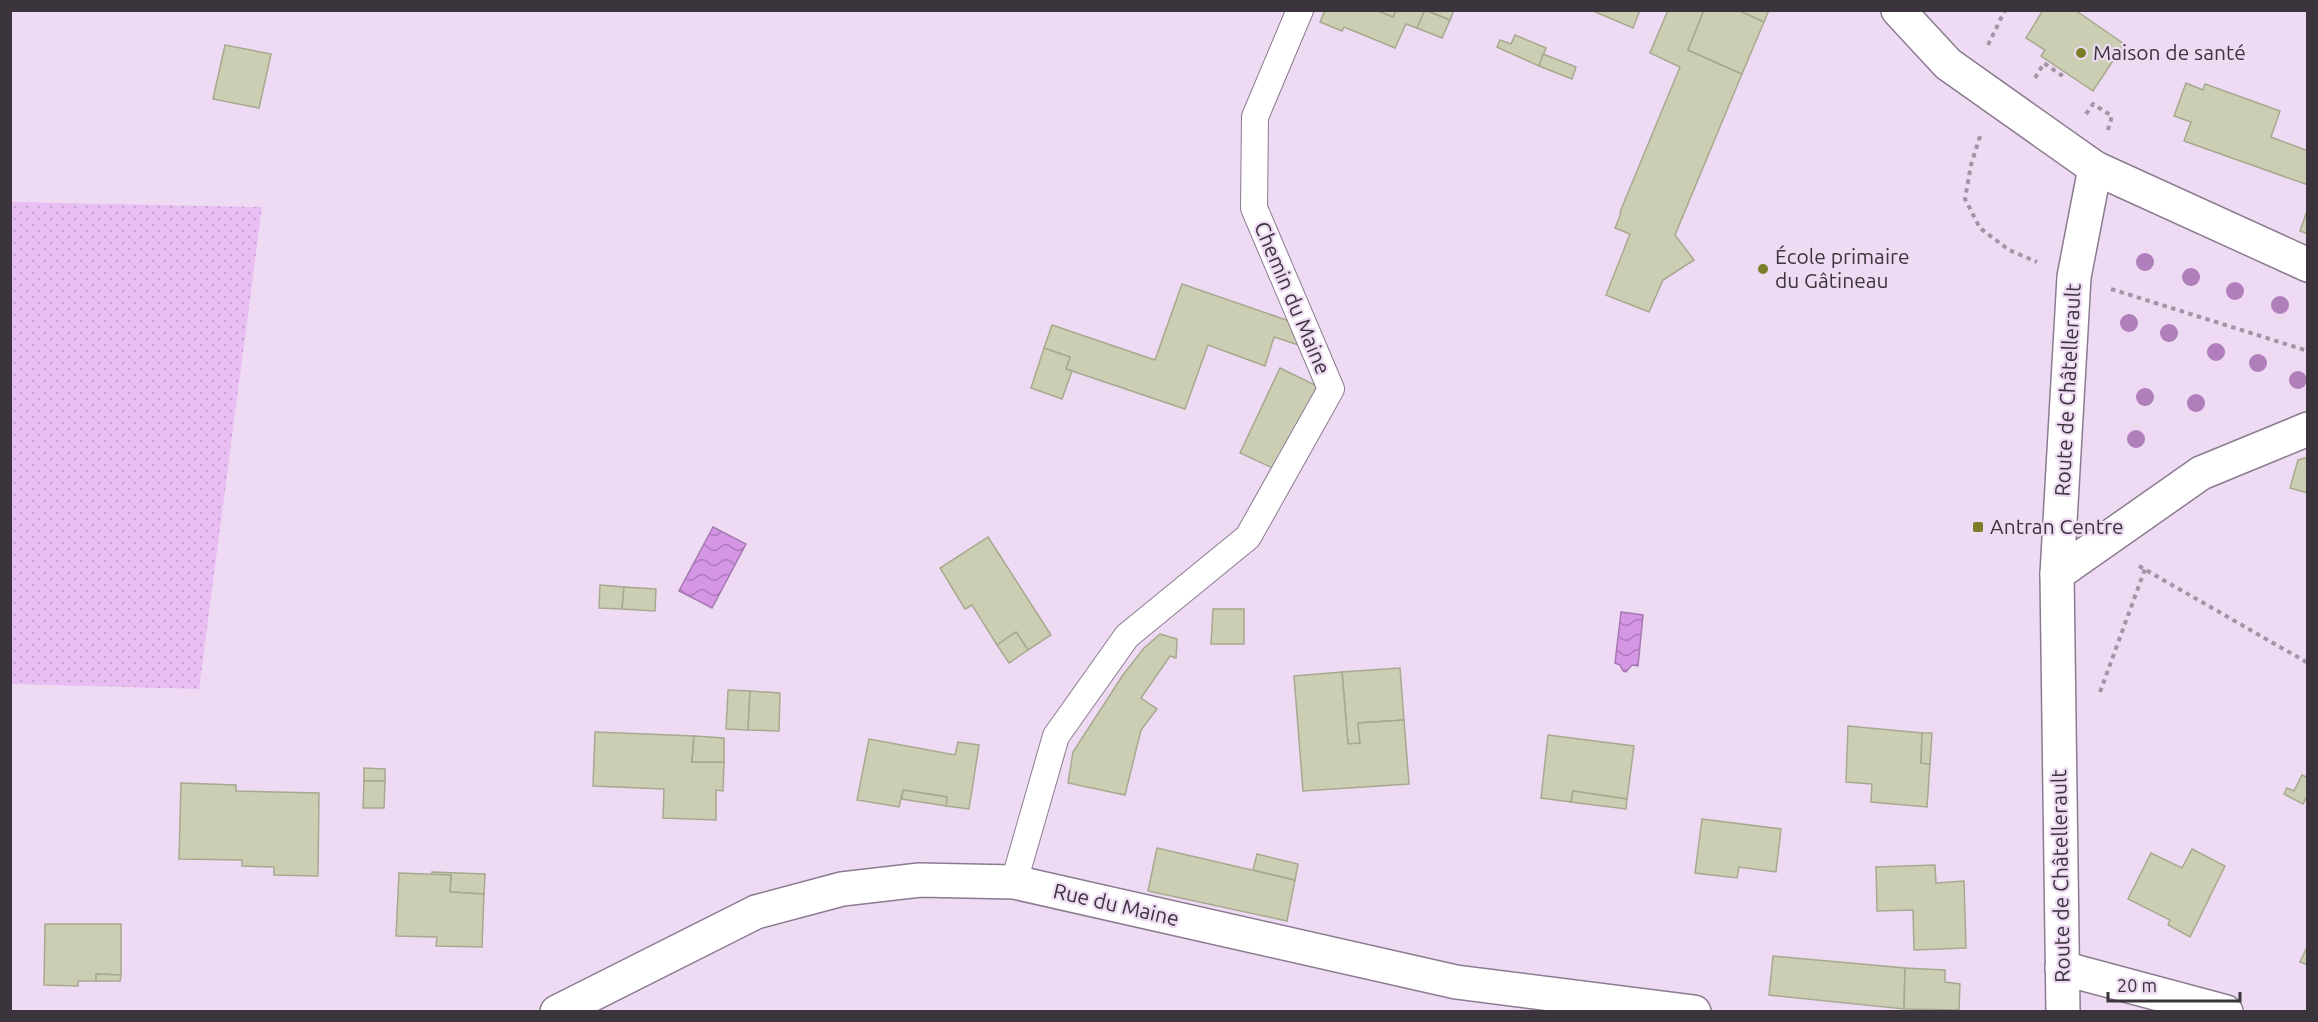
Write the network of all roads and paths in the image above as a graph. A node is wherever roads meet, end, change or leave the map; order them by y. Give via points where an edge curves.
1 (1300, 10) edge
2 (1898, 10) edge
3 (2095, 168) junction
4 (2307, 265) edge
5 (2307, 429) edge
6 (2103, 542) junction
7 (2145, 569) junction
8 (2057, 574) junction
9 (2307, 663) edge
10 (2097, 700) dead end
11 (1014, 882) junction
12 (2062, 968) junction
13 (557, 1011) edge
14 (1694, 1011) edge
15 (2063, 1011) edge
16 (2226, 1011) edge

1 - 11 lane, Chemin du Maine via 1255,117 1254,208 1331,389 1248,537 1126,636 1056,736
2 - 3 street via 1948,64
3 - 4 street
3 - 8 street, Route de Châtellerault via 2074,277
5 - 6 street via 2201,473
6 - 7 path
6 - 8 street
7 - 9 path
7 - 10 path
8 - 12 street, Route de Châtellerault
11 - 13 street, Rue du Maine via 920,880 842,889 756,912
11 - 14 street, Rue du Maine via 1456,982
12 - 15 street, Route de Châtellerault
12 - 16 street

